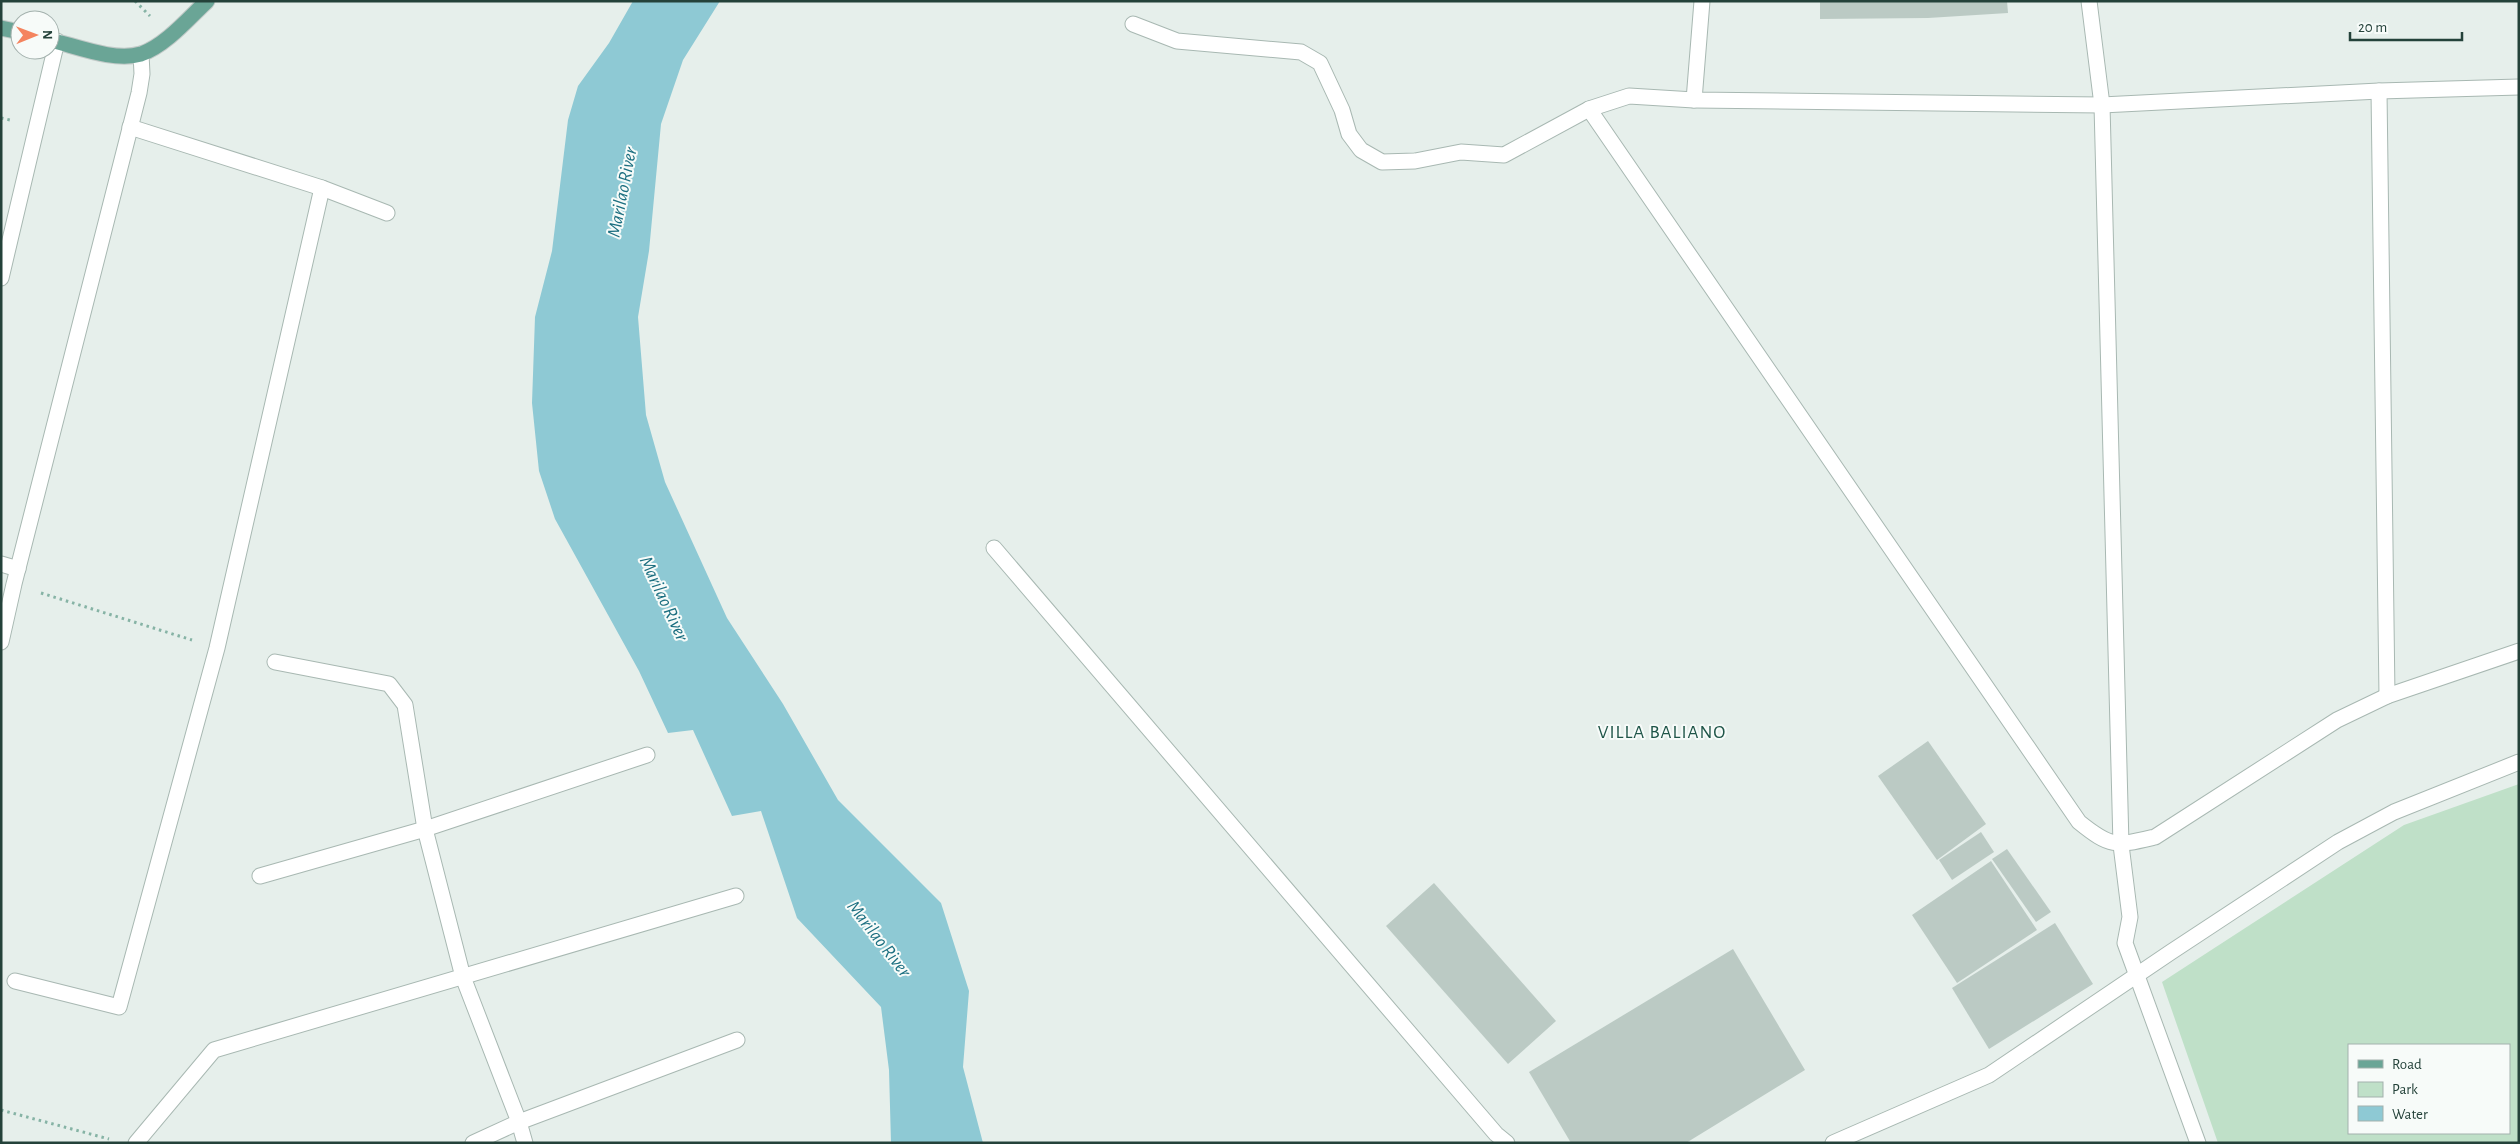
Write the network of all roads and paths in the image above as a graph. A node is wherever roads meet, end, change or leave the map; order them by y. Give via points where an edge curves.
1 (207, 1) edge
2 (1702, 1) edge
3 (2089, 1) edge
4 (2095, 1) edge
5 (1133, 24) dead end
6 (60, 42) edge
7 (141, 54) junction
8 (49, 60) edge
9 (2519, 88) edge
10 (2379, 91) junction
11 (1694, 100) junction
12 (2102, 105) junction
13 (1589, 109) junction
14 (130, 127) junction
15 (322, 188) junction
16 (387, 213) dead end
17 (1, 278) edge
18 (994, 548) dead end
19 (1, 564) edge
20 (18, 568) junction
21 (14, 584) junction
22 (1, 642) edge
23 (217, 648) junction
24 (2519, 651) edge
25 (275, 662) dead end
26 (2387, 696) junction
27 (647, 755) dead end
28 (2519, 762) edge
29 (425, 829) junction
30 (2121, 845) junction
31 (260, 876) dead end
32 (736, 896) dead end
33 (2138, 974) junction
34 (463, 977) junction
35 (15, 982) dead end
36 (737, 1040) dead end
37 (1, 1110) edge
38 (520, 1122) junction
39 (114, 1140) dead end
40 (1842, 1141) edge
41 (136, 1143) edge
42 (473, 1143) edge
43 (525, 1143) edge
44 (1507, 1143) edge
45 (2198, 1143) edge

1 - 7 main road via 170,36
2 - 11 street
3 - 4 street
3 - 12 street
5 - 13 street via 1177,41 1302,52 1320,63 1342,110 1349,134 1361,150 1382,162 1415,161 1461,152 1504,155
6 - 7 main road via 97,53
7 - 14 street via 142,74
8 - 17 street
9 - 10 street
10 - 12 street
10 - 26 street
11 - 12 street
11 - 13 street via 1629,96
12 - 30 street
13 - 30 street via 2079,822 2100,839
14 - 15 street
14 - 20 street
15 - 16 street
15 - 23 street
18 - 44 street
19 - 20 street
20 - 21 street
21 - 22 street
21 - 23 path
23 - 35 street via 119,1007
24 - 26 street
25 - 29 street via 389,684 405,705
26 - 30 street via 2337,720 2155,836
27 - 29 street
28 - 33 street via 2386,816 2338,842
29 - 31 street
29 - 34 street
30 - 33 street via 2130,917 2125,943
32 - 34 street
33 - 40 street via 1989,1075
33 - 45 street
34 - 38 street
34 - 41 street via 214,1050
36 - 38 street
37 - 39 path
38 - 42 street
38 - 43 street

